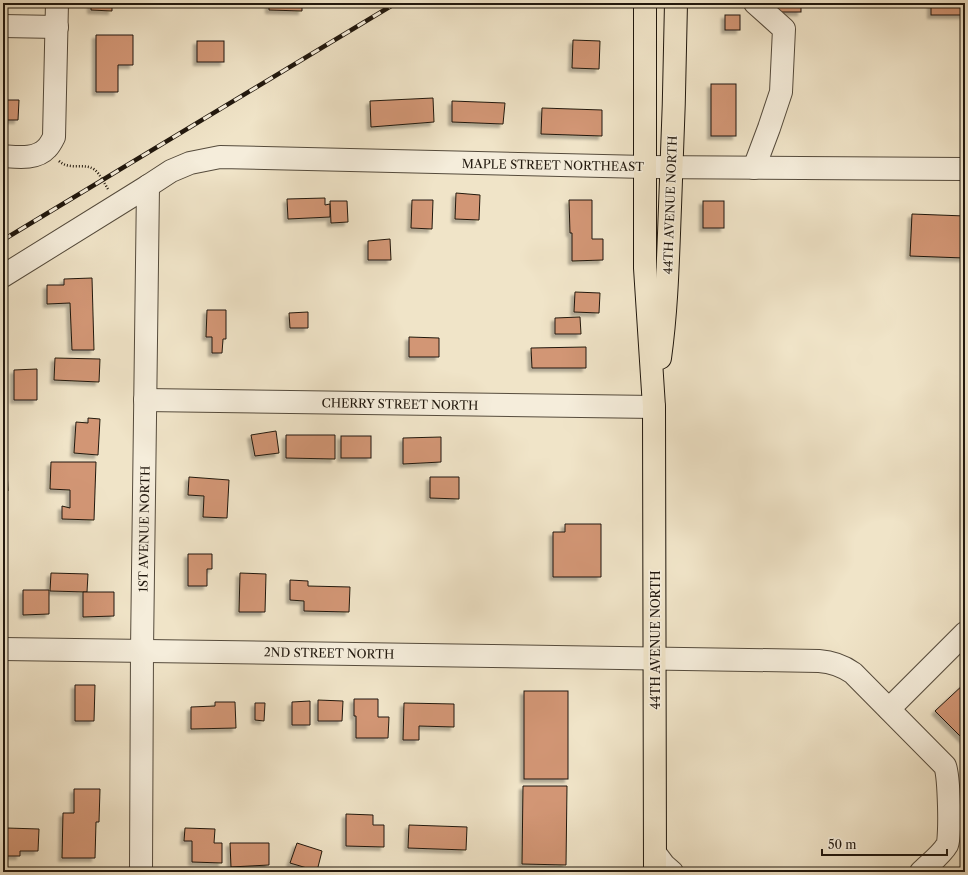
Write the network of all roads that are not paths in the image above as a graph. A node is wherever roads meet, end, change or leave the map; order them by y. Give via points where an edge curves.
1 (58, 3) edge
2 (645, 3) edge
3 (676, 3) edge
4 (684, 3) edge
5 (755, 3) edge
6 (3, 26) edge
7 (57, 27) junction
8 (674, 113) junction
9 (3, 156) edge
10 (645, 167) junction
11 (672, 167) junction
12 (754, 168) junction
13 (965, 169) edge
14 (148, 186) junction
15 (3, 276) edge
16 (145, 400) junction
17 (654, 407) junction
18 (965, 633) edge
19 (3, 649) edge
20 (142, 650) junction
21 (655, 659) junction
22 (889, 709) junction
23 (655, 863) edge
24 (141, 872) edge
25 (672, 872) edge
26 (921, 872) edge

1 - 7 street
2 - 10 main road, 44TH AVENUE NORTH
3 - 8 main road, 44TH AVENUE NORTH
4 - 8 main road
5 - 12 street via 784,29 782,92
6 - 7 street
7 - 9 street via 53,154 41,153 30,157
8 - 11 main road, 44TH AVENUE NORTH
10 - 11 street, MAPLE STREET NORTHEAST
10 - 14 street, MAPLE STREET NORTHEAST via 220,158 190,163 171,171
10 - 17 main road, 44TH AVENUE NORTH via 645,268
11 - 12 street, MAPLE STREET NORTHEAST
11 - 17 main road, 44TH AVENUE NORTH via 664,330
12 - 13 street, MAPLE STREET NORTHEAST
14 - 15 street, MAPLE STREET NORTHEAST
14 - 16 street, 1ST AVENUE NORTH
16 - 17 street, CHERRY STREET NORTH
16 - 20 street, 1ST AVENUE NORTH
17 - 21 main road, 44TH AVENUE NORTH
18 - 22 street
19 - 20 street, 2ND STREET NORTH
20 - 21 street, 2ND STREET NORTH
20 - 24 street, 1ST AVENUE NORTH
21 - 22 street, 2ND STREET NORTH via 826,661 839,664 853,673
21 - 23 main road, 44TH AVENUE NORTH
22 - 26 street, 2ND STREET NORTH via 947,770 947,845
23 - 25 street via 664,865

